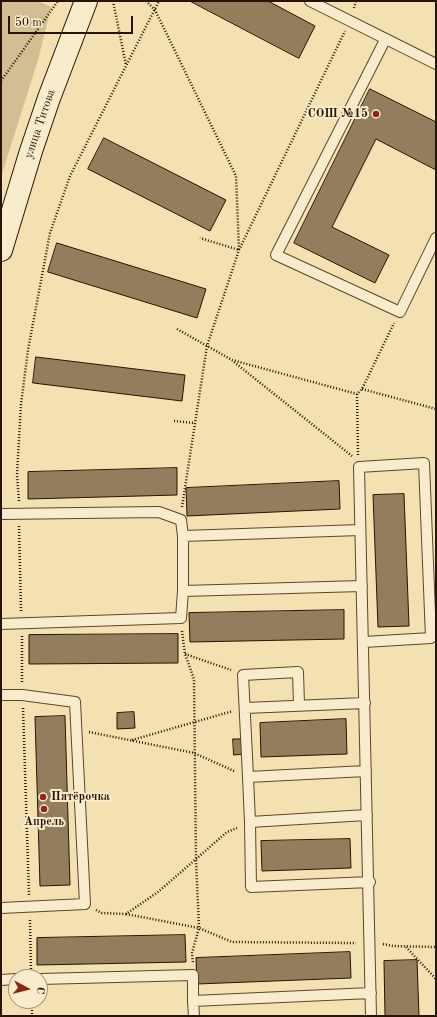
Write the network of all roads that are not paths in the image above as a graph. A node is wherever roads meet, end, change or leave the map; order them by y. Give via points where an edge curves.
1 (86, 1) edge
2 (310, 1) edge
3 (385, 40) junction
4 (436, 64) edge
5 (436, 238) edge
6 (1, 250) edge
7 (1, 514) edge
8 (360, 530) junction
9 (183, 536) junction
10 (362, 586) junction
11 (183, 591) junction
12 (1, 624) edge
13 (364, 642) junction
14 (1, 695) edge
15 (365, 703) junction
16 (299, 705) junction
17 (245, 708) junction
18 (366, 771) junction
19 (248, 777) junction
20 (367, 815) junction
21 (250, 822) junction
22 (370, 882) junction
23 (1, 908) edge
24 (48, 978) edge
25 (371, 993) junction
26 (193, 1001) junction
27 (194, 1016) edge
28 (371, 1016) edge

1 - 6 main road, улица Титова via 46,106
2 - 3 lane
3 - 4 lane
3 - 5 lane via 276,255 400,312
7 - 9 lane via 159,512 181,520
8 - 9 lane
8 - 10 lane
8 - 13 lane via 359,466 424,463 432,638
9 - 11 lane
10 - 11 lane
10 - 13 lane
11 - 12 lane via 181,618
13 - 15 lane
14 - 23 lane via 75,702 85,904
15 - 16 lane
15 - 18 lane
16 - 17 lane
16 - 17 lane via 298,672 243,675
17 - 19 lane
18 - 19 lane
18 - 20 lane
19 - 21 lane
20 - 21 lane
20 - 22 lane
21 - 22 lane via 251,887
22 - 25 lane
24 - 26 lane via 193,976
25 - 26 lane
25 - 28 lane
26 - 27 lane

